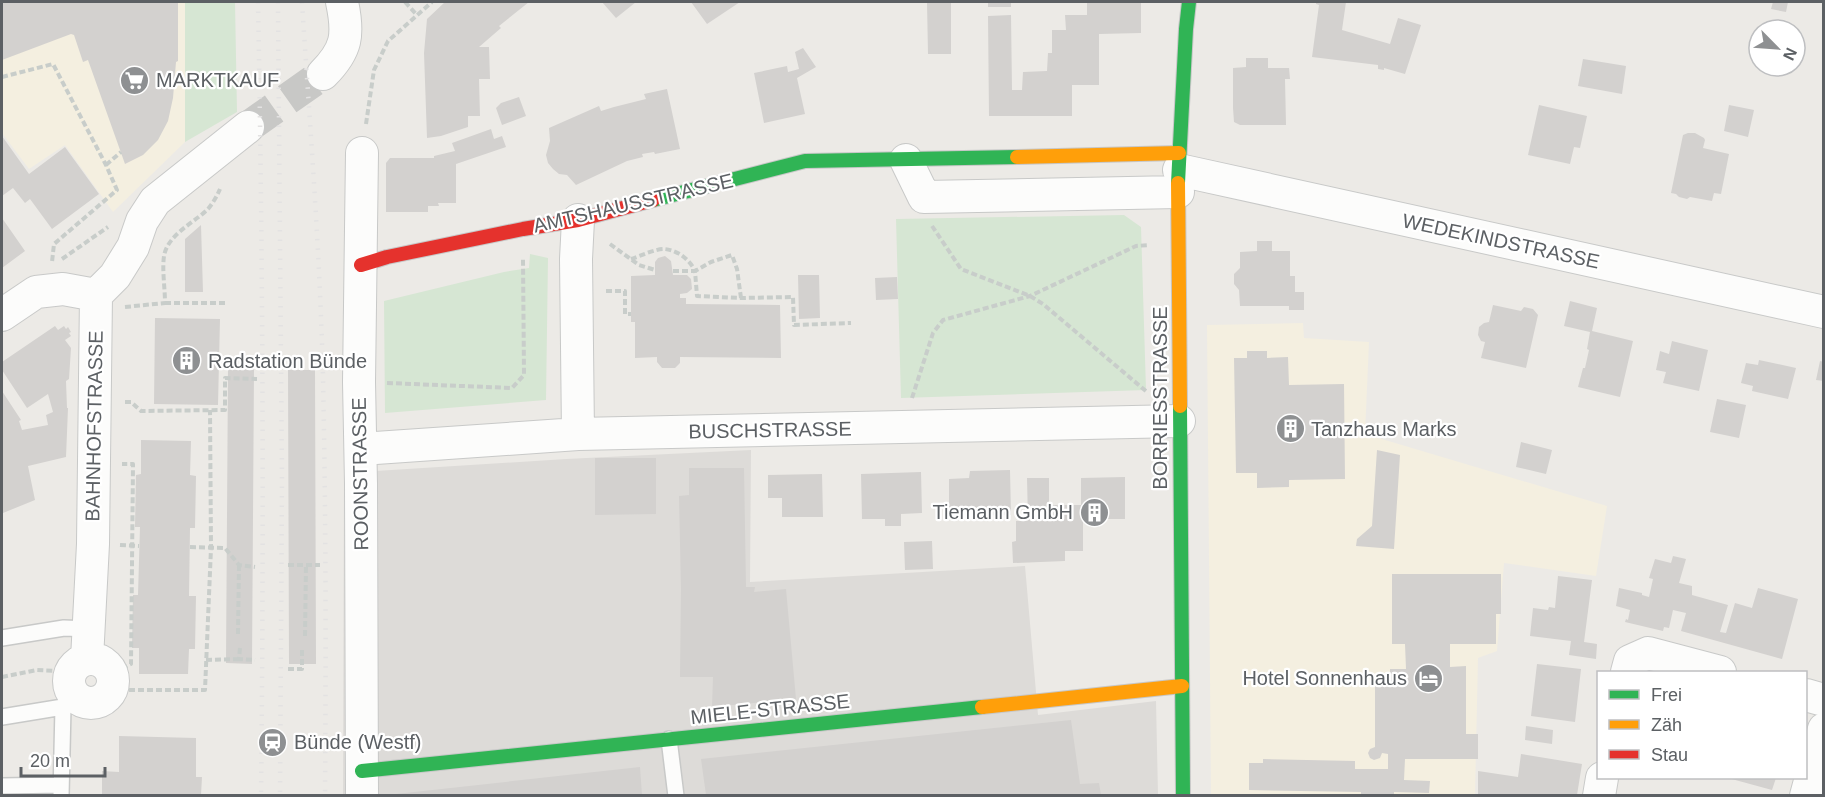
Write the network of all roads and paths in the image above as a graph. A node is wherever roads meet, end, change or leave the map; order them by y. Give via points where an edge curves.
1 (342, 2) edge
2 (405, 2) edge
3 (432, 2) edge
4 (1189, 2) edge
5 (417, 15) junction
6 (323, 74) tunnel mouth
7 (2, 77) edge
8 (248, 127) tunnel mouth
9 (121, 152) dead end
10 (362, 153) joint
11 (906, 160) junction
12 (106, 165) junction
13 (1179, 172) junction
14 (222, 184) dead end
15 (924, 197) junction
16 (578, 220) junction
17 (523, 229) junction
18 (1179, 241) junction
19 (631, 259) dead end
20 (361, 265) junction
21 (639, 265) dead end
22 (51, 266) dead end
23 (655, 270) dead end
24 (673, 271) dead end
25 (695, 271) junction
26 (625, 291) dead end
27 (1030, 296) junction
28 (741, 298) junction
29 (96, 303) junction
30 (165, 303) junction
31 (226, 303) dead end
32 (1824, 312) edge
33 (630, 314) dead end
34 (2, 315) edge
35 (851, 323) dead end
36 (257, 379) dead end
37 (359, 382) junction
38 (95, 401) junction
39 (210, 410) junction
40 (1179, 421) junction
41 (901, 427) junction
42 (578, 434) junction
43 (361, 449) junction
44 (133, 464) dead end
45 (123, 545) dead end
46 (132, 546) junction
47 (139, 546) dead end
48 (190, 547) dead end
49 (211, 548) junction
50 (239, 565) junction
51 (288, 565) dead end
52 (306, 565) junction
53 (320, 565) dead end
54 (255, 567) dead end
55 (238, 634) dead end
56 (305, 636) dead end
57 (2, 638) edge
58 (240, 648) dead end
59 (302, 648) dead end
60 (239, 659) junction
61 (206, 660) junction
62 (255, 660) dead end
63 (288, 669) dead end
64 (1627, 671) edge
65 (1715, 671) edge
66 (86, 675) junction
67 (2, 677) edge
68 (1182, 686) junction
69 (1807, 695) edge
70 (1824, 700) edge
71 (2, 717) edge
72 (1824, 729) edge
73 (669, 739) junction
74 (1602, 779) edge
75 (362, 783) edge
76 (2, 786) edge
77 (61, 790) edge
78 (676, 795) edge
79 (1183, 795) edge
80 (1599, 795) edge
81 (1806, 795) edge

1 - 6 street via 346,36 342,50
2 - 5 path
3 - 5 path
4 - 13 street, BORRIESSTRASSE
5 - 10 path via 388,41 374,70
7 - 12 path via 53,64
8 - 29 street via 155,201 142,221 134,247
9 - 12 path
10 - 20 street, ROONSTRASSE
11 - 13 street, AMTSHAUSSTRASSE
11 - 15 street
11 - 16 street, AMTSHAUSSTRASSE via 805,161
12 - 22 path via 117,190 54,244
13 - 15 street
13 - 18 street, BORRIESSTRASSE
13 - 32 street, WEDEKINDSTRASSE
14 - 30 path via 207,210 168,247 164,256
15 - 27 path via 930,223 961,269
16 - 17 street, AMTSHAUSSTRASSE
16 - 42 street
17 - 20 street, AMTSHAUSSTRASSE
17 - 37 path via 524,375 512,388
18 - 27 path via 1136,246
18 - 40 street, BORRIESSTRASSE
19 - 25 path via 663,249 678,253 691,262
20 - 37 street, ROONSTRASSE
21 - 23 path
24 - 25 path
25 - 28 path via 697,296
25 - 28 path via 732,255
26 - 33 path via 625,314
27 - 40 path
27 - 41 path via 943,320 933,333
28 - 35 path via 793,297 794,325
29 - 30 path
29 - 34 street via 63,289 36,292
29 - 38 street, BAHNHOFSTRASSE
30 - 31 path
36 - 39 path via 225,378 225,410
37 - 43 street, ROONSTRASSE
38 - 39 path via 131,402 141,411
38 - 66 street, BAHNHOFSTRASSE
39 - 49 path
40 - 41 street, BUSCHSTRASSE
40 - 68 street, BORRIESSTRASSE
41 - 42 street, BUSCHSTRASSE
42 - 43 street, BUSCHSTRASSE
43 - 75 street, ROONSTRASSE
44 - 46 path
45 - 46 path
46 - 47 path
46 - 66 path via 131,664
48 - 49 path
49 - 50 path via 225,548
49 - 61 path
50 - 54 path
50 - 55 path
51 - 52 path
52 - 53 path
52 - 56 path
57 - 66 lane via 64,627
58 - 60 path
59 - 63 path via 302,669
60 - 61 path
60 - 62 path
61 - 66 path via 205,690
64 - 65 street via 1630,661 1648,653
66 - 67 path via 37,670
66 - 71 lane
66 - 77 lane
68 - 73 street, MIELE-STRASSE
68 - 79 street, BORRIESSTRASSE
69 - 70 street
72 - 81 street
73 - 75 street, MIELE-STRASSE
73 - 78 lane
74 - 80 street
76 - 77 lane

